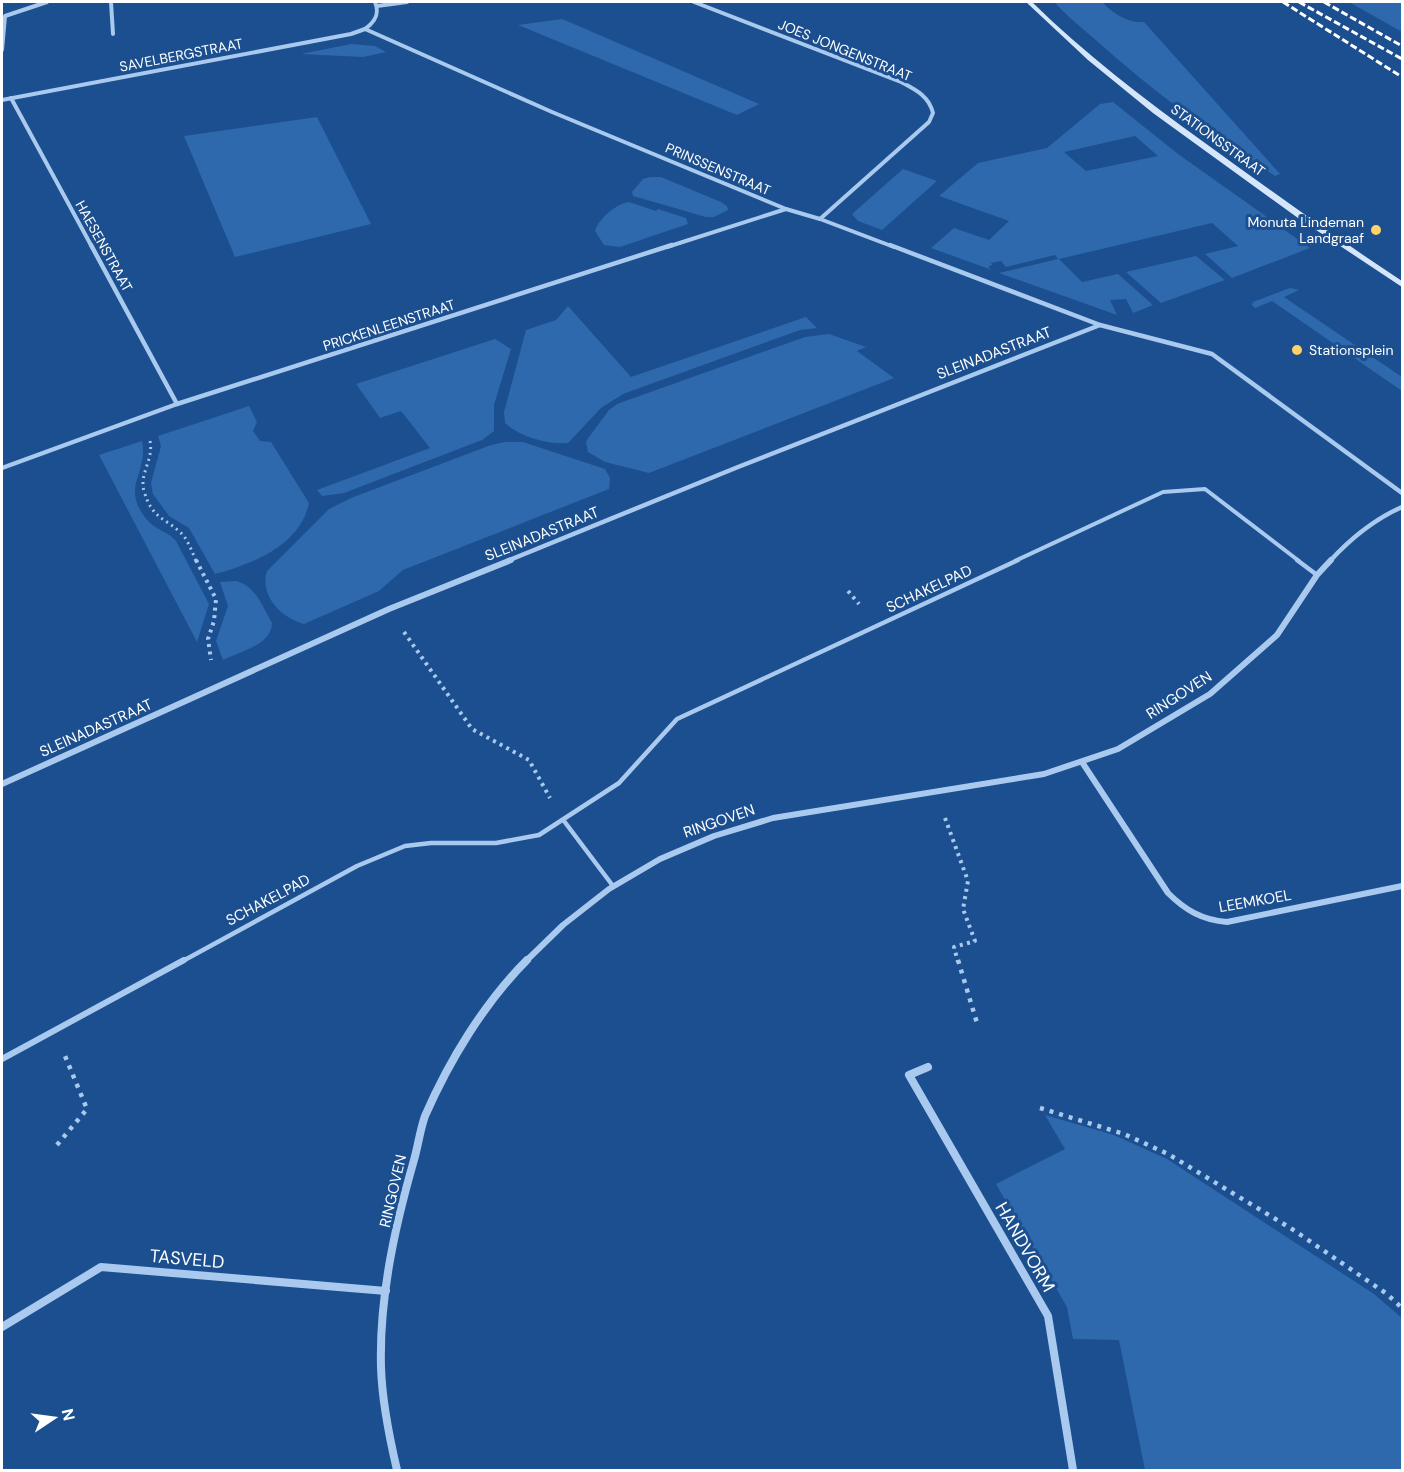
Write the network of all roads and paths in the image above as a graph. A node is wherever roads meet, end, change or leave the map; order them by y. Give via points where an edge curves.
1 (47, 2) edge
2 (111, 2) edge
3 (407, 2) edge
4 (694, 2) edge
5 (1029, 2) edge
6 (376, 4) edge
7 (3, 16) edge
8 (365, 29) junction
9 (113, 34) dead end
10 (2, 50) edge
11 (11, 98) junction
12 (2, 100) edge
13 (786, 209) junction
14 (820, 219) junction
15 (1402, 285) edge
16 (1100, 325) junction
17 (177, 404) junction
18 (139, 418) junction
19 (2, 468) edge
20 (1402, 493) edge
21 (1402, 507) edge
22 (1317, 575) junction
23 (389, 609) junction
24 (213, 689) junction
25 (1082, 762) junction
26 (2, 784) edge
27 (564, 821) junction
28 (947, 822) dead end
29 (613, 886) junction
30 (1402, 886) edge
31 (977, 1023) dead end
32 (55, 1029) junction
33 (2, 1059) edge
34 (928, 1067) dead end
35 (1040, 1108) dead end
36 (57, 1145) dead end
37 (386, 1291) junction
38 (1402, 1308) edge
39 (2, 1327) edge
40 (397, 1470) edge
41 (1073, 1470) edge

1 - 7 street
2 - 9 street
3 - 6 street
4 - 14 street, JOES JONGENSTRAAT via 901,82 928,100 933,114 929,122
5 - 15 street, STATIONSSTRAAT via 1145,104
6 - 8 street via 375,21
7 - 10 street
8 - 11 street, SAVELBERGSTRAAT
8 - 13 street, PRINSSENSTRAAT
11 - 12 street, SAVELBERGSTRAAT
11 - 17 street, HAESENSTRAAT
13 - 14 street, PRINSSENSTRAAT
13 - 17 street, PRICKENLEENSTRAAT
14 - 16 street, PRINSSENSTRAAT
16 - 20 street via 1212,354
16 - 23 street, SLEINADASTRAAT
17 - 18 street, PRICKENLEENSTRAAT
18 - 19 street, PRICKENLEENSTRAAT
18 - 24 path via 152,447 145,493 158,518 183,535 216,598 208,639
21 - 22 street, RINGOVEN via 1352,537
22 - 25 street, RINGOVEN via 1277,635 1210,694 1118,748
22 - 27 lane, SCHAKELPAD via 1205,489 1163,492 677,719 619,783
23 - 24 street, SLEINADASTRAAT
23 - 27 path via 472,729 529,760
24 - 26 street, SLEINADASTRAAT
25 - 29 street, RINGOVEN via 1044,774 732,828 692,843
25 - 30 street, LEEMKOEL via 1168,893 1198,917 1227,922
27 - 29 lane
27 - 32 lane, SCHAKELPAD via 519,841 414,845 357,866
28 - 31 path via 968,881 963,909 975,941 954,947
29 - 37 street, RINGOVEN via 581,908 519,969 487,1006 459,1054 425,1119 402,1204
32 - 33 lane, SCHAKELPAD
32 - 36 path via 87,1109
34 - 41 street, HANDVORM via 909,1075 1048,1316
35 - 38 path via 1124,1134 1168,1154 1292,1229
37 - 39 street, TASVELD via 101,1267
37 - 40 street, RINGOVEN via 381,1366

